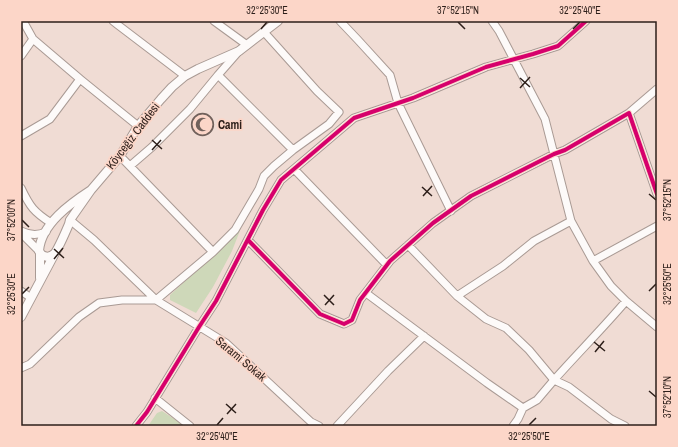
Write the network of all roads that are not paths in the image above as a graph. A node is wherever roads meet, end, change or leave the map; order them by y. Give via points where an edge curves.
1 (23, 21) edge
2 (114, 21) edge
3 (214, 21) edge
4 (278, 21) edge
5 (340, 21) edge
6 (492, 21) edge
7 (586, 21) edge
8 (264, 32) junction
9 (33, 39) junction
10 (247, 45) junction
11 (239, 51) junction
12 (21, 56) edge
13 (514, 59) junction
14 (218, 75) junction
15 (185, 76) junction
16 (80, 79) junction
17 (657, 89) edge
18 (398, 104) junction
19 (339, 112) junction
20 (629, 113) junction
21 (349, 123) junction
22 (138, 126) junction
23 (21, 136) edge
24 (293, 150) junction
25 (554, 154) junction
26 (120, 156) junction
27 (130, 166) junction
28 (294, 169) junction
29 (21, 188) edge
30 (91, 190) junction
31 (657, 194) edge
32 (451, 210) junction
33 (58, 216) junction
34 (70, 220) junction
35 (571, 222) junction
36 (51, 223) junction
37 (657, 226) edge
38 (21, 232) edge
39 (46, 232) junction
40 (65, 233) junction
41 (87, 233) junction
42 (248, 240) junction
43 (408, 245) junction
44 (39, 252) junction
45 (213, 252) junction
46 (55, 253) junction
47 (593, 261) junction
48 (387, 265) junction
49 (40, 281) junction
50 (21, 292) edge
51 (366, 293) junction
52 (457, 296) junction
53 (31, 298) junction
54 (156, 300) junction
55 (626, 301) junction
56 (21, 316) edge
57 (199, 327) junction
58 (657, 327) edge
59 (424, 336) junction
60 (21, 368) edge
61 (554, 380) junction
62 (155, 398) junction
63 (523, 408) junction
64 (136, 426) edge
65 (190, 426) edge
66 (319, 426) edge
67 (338, 426) edge
68 (513, 426) edge
69 (625, 426) edge

1 - 9 street
2 - 15 street
3 - 10 street
4 - 8 street, Köyceğiz Caddesi
5 - 18 street via 390,75
6 - 13 street
7 - 13 street via 558,46
8 - 10 street, Köyceğiz Caddesi
8 - 19 street
9 - 12 street
9 - 16 street
10 - 11 street, Köyceğiz Caddesi
11 - 14 street
11 - 15 street, Köyceğiz Caddesi
13 - 18 street via 486,67
13 - 25 street via 545,119
14 - 24 street
14 - 27 street via 190,109
15 - 22 street, Köyceğiz Caddesi
16 - 22 street
16 - 23 street via 50,119
17 - 20 street
18 - 21 street via 354,118
18 - 32 street
19 - 21 street
19 - 24 street via 329,124
20 - 25 street
20 - 31 street
21 - 28 street
22 - 26 street, Köyceğiz Caddesi
24 - 45 street via 264,176 259,190 235,230
25 - 32 street via 471,196
25 - 35 street
26 - 27 street
26 - 30 street, Köyceğiz Caddesi
27 - 45 street
28 - 42 street via 281,180
28 - 48 street
29 - 36 street via 33,209
30 - 33 street, Köyceğiz Caddesi
30 - 34 street, Köyceğiz Caddesi
32 - 43 street
33 - 34 street via 64,214
33 - 36 street, Köyceğiz Caddesi
34 - 40 street, Köyceğiz Caddesi
34 - 41 street, Sarami Sokak
35 - 47 street
35 - 52 street via 534,241 503,266
36 - 39 street, Köyceğiz Caddesi
37 - 47 street
38 - 39 street via 33,235
38 - 44 street
39 - 44 street, Köyceğiz Caddesi
40 - 41 street via 76,230
40 - 46 street, Köyceğiz Caddesi
41 - 54 street, Sarami Sokak
42 - 51 street via 320,314 344,324 352,320 360,300
42 - 57 street via 216,301
43 - 48 street
43 - 52 street
44 - 46 street via 47,257
44 - 49 street
45 - 54 street
46 - 49 street
47 - 55 street via 611,286
48 - 51 street
49 - 53 street
50 - 53 street
51 - 59 street
52 - 61 street via 486,319 506,328
53 - 56 street
54 - 57 street, Sarami Sokak
54 - 60 street via 122,300 99,304 79,317 30,364
55 - 58 street
55 - 61 street
57 - 62 street
57 - 66 street, Sarami Sokak via 226,342 311,422
59 - 63 street
59 - 67 street
61 - 63 street via 537,400
61 - 69 street via 569,387 610,419
62 - 64 street
62 - 65 street
63 - 68 street

